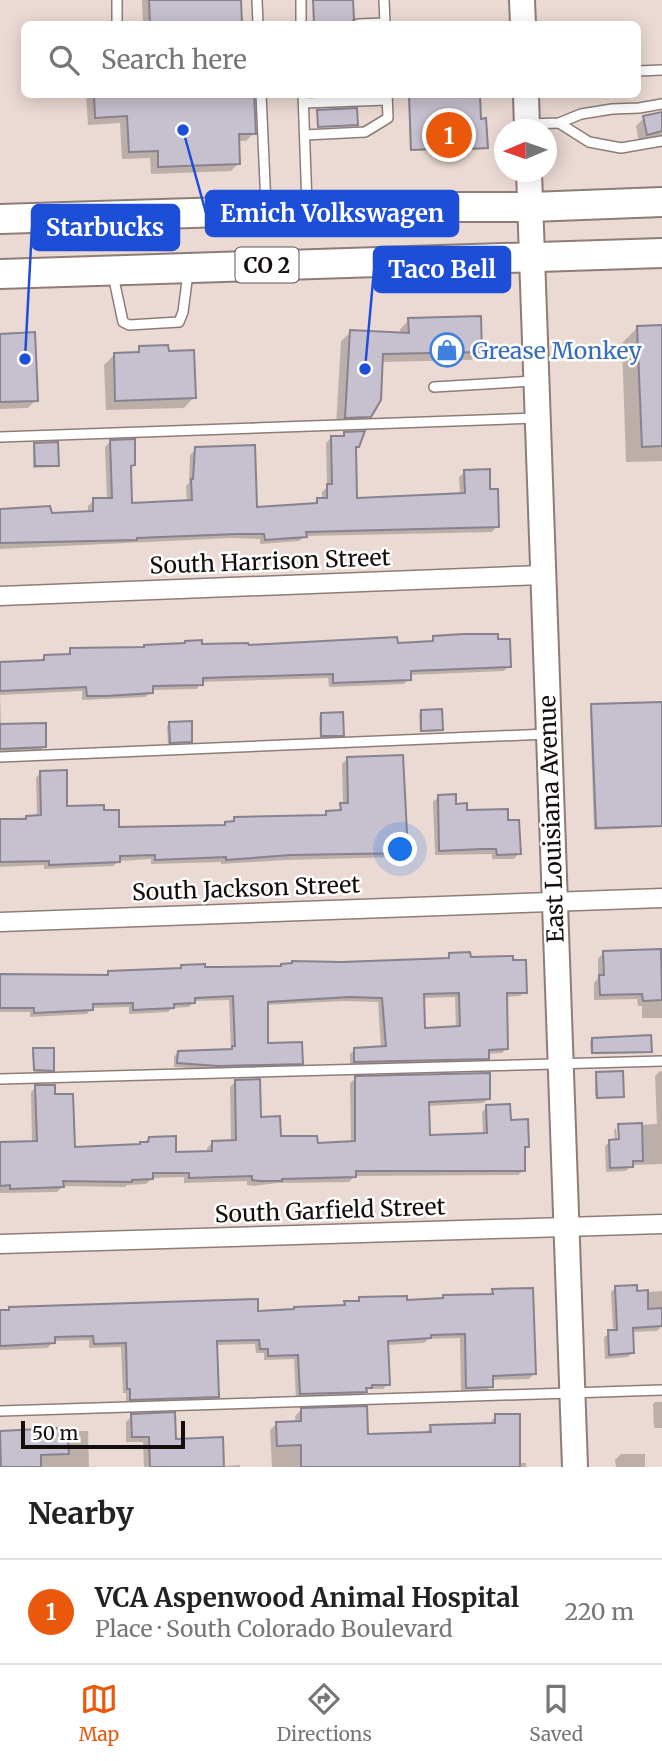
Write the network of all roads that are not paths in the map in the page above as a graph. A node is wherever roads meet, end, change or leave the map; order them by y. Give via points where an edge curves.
1 (117, 0) edge
2 (257, 0) edge
3 (301, 0) edge
4 (384, 0) edge
5 (522, 0) edge
6 (117, 21) edge
7 (258, 21) edge
8 (301, 21) edge
9 (385, 21) edge
10 (523, 21) edge
11 (662, 70) edge
12 (641, 71) edge
13 (261, 98) edge
14 (346, 98) edge
15 (387, 98) edge
16 (526, 98) edge
17 (304, 99) edge
18 (662, 104) edge
19 (527, 119) edge
20 (559, 123) joint
21 (305, 135) junction
22 (662, 141) edge
23 (530, 182) edge
24 (662, 202) edge
25 (531, 207) junction
26 (307, 210) junction
27 (266, 211) junction
28 (0, 219) edge
29 (662, 253) edge
30 (534, 258) junction
31 (189, 267) junction
32 (111, 270) junction
33 (0, 274) edge
34 (536, 381) junction
35 (433, 387) dead end
36 (537, 418) junction
37 (0, 437) edge
38 (542, 575) junction
39 (0, 596) edge
40 (548, 734) junction
41 (0, 757) edge
42 (662, 898) edge
43 (554, 901) junction
44 (0, 922) edge
45 (662, 1060) edge
46 (560, 1064) junction
47 (0, 1079) edge
48 (662, 1224) edge
49 (566, 1227) junction
50 (0, 1244) edge
51 (662, 1390) edge
52 (572, 1394) junction
53 (0, 1411) edge
54 (575, 1467) edge

1 - 6 lane
2 - 7 lane
3 - 8 lane
4 - 9 lane
5 - 10 street
11 - 12 lane
13 - 27 lane
14 - 17 lane
15 - 21 lane via 388,118 365,132
16 - 19 street
17 - 21 lane
18 - 20 lane via 581,114
20 - 22 lane via 589,142 621,148
21 - 26 lane
23 - 25 street, East Louisiana Avenue
24 - 25 main road
25 - 26 main road
25 - 30 street, East Louisiana Avenue
26 - 27 main road
27 - 28 main road
29 - 30 main road, CO 2
30 - 31 main road, CO 2
30 - 34 street, East Louisiana Avenue
31 - 32 main road, CO 2
31 - 32 lane via 179,321 130,325 123,321
32 - 33 main road, CO 2
34 - 35 lane
34 - 36 street, East Louisiana Avenue
36 - 37 lane
36 - 38 street, East Louisiana Avenue
38 - 39 street, South Harrison Street
38 - 40 street, East Louisiana Avenue
40 - 41 lane
40 - 43 street, East Louisiana Avenue
42 - 43 street, South Jackson Street
43 - 44 street, South Jackson Street
43 - 46 street, East Louisiana Avenue
45 - 46 lane
46 - 47 lane
46 - 49 street, East Louisiana Avenue
48 - 49 street, South Garfield Street
49 - 50 street, South Garfield Street
49 - 52 street, East Louisiana Avenue
51 - 52 lane
52 - 53 lane
52 - 54 street, East Louisiana Avenue

